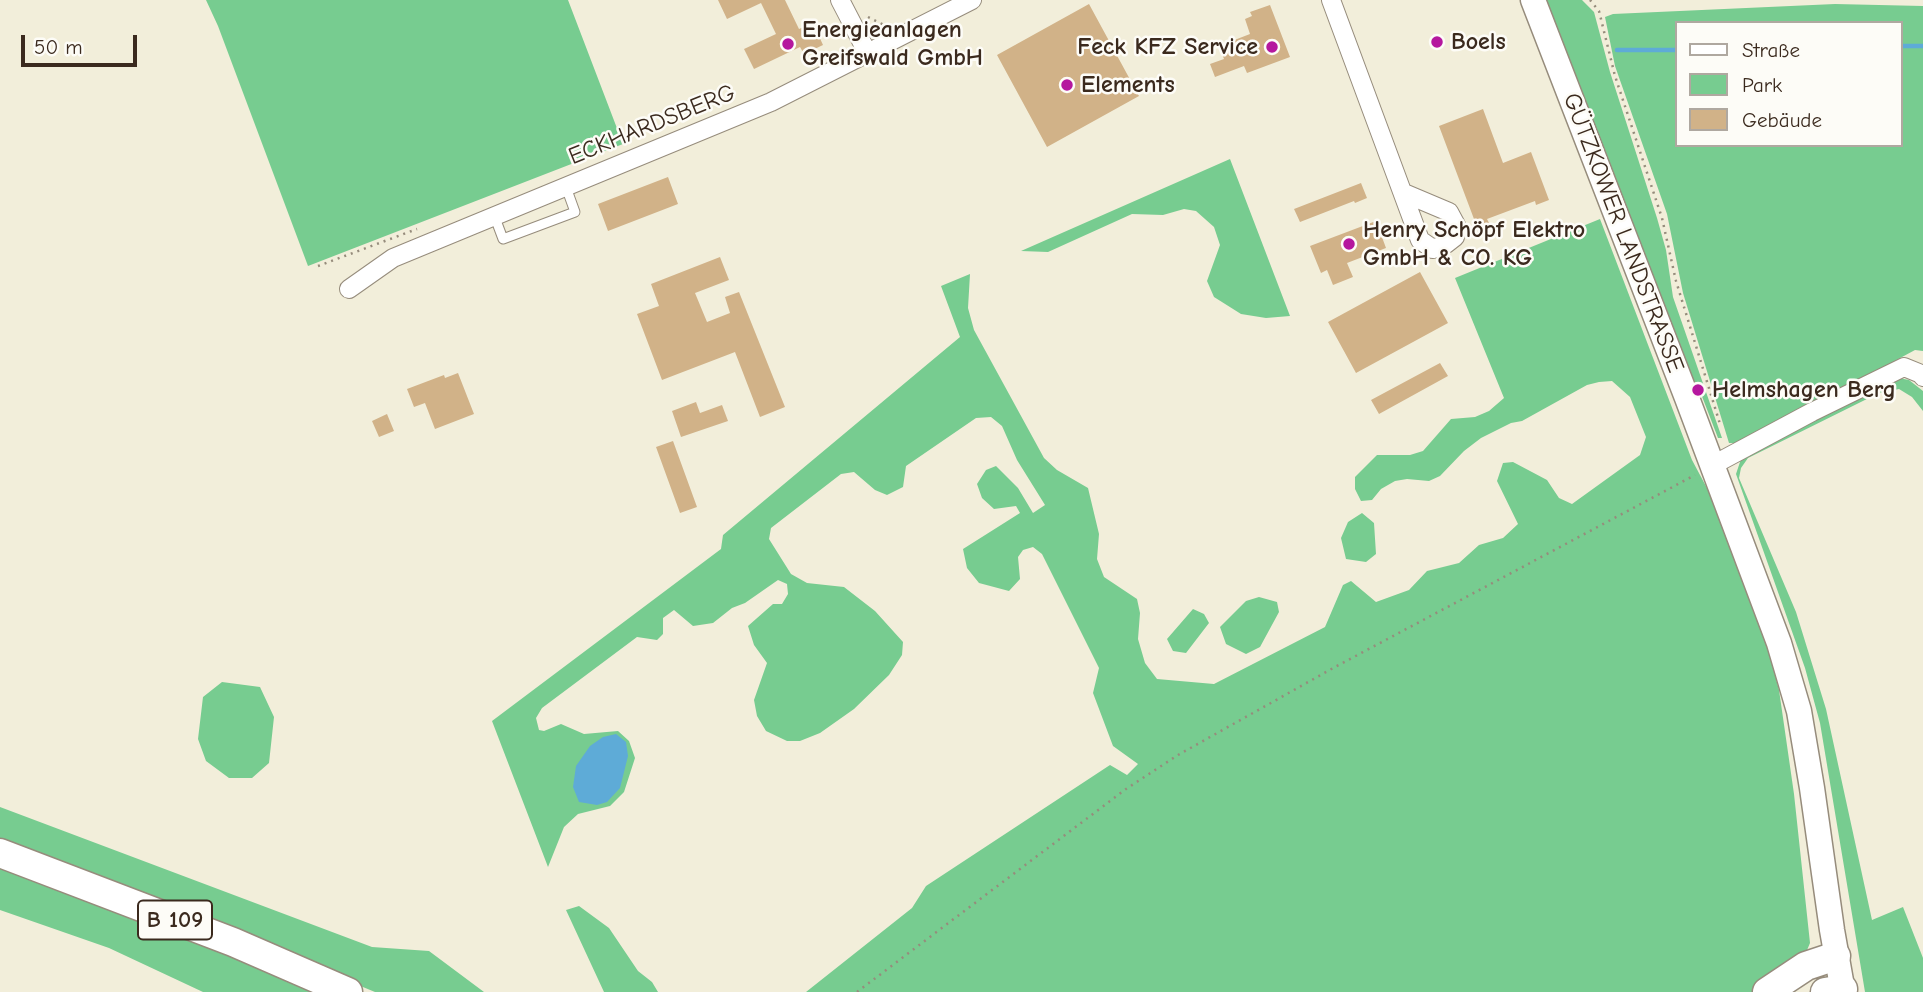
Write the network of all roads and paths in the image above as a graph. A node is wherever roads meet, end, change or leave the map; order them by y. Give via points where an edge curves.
1 (840, 0) edge
2 (972, 0) edge
3 (1331, 0) edge
4 (1533, 0) edge
5 (1590, 0) edge
6 (866, 15) dead end
7 (887, 26) dead end
8 (868, 54) junction
9 (566, 187) junction
10 (1404, 193) dead end
11 (494, 215) junction
12 (349, 289) dead end
13 (1923, 377) edge
14 (1721, 461) junction
15 (0, 853) edge
16 (1836, 956) junction
17 (1837, 991) edge
18 (348, 992) edge
19 (857, 992) edge
20 (1767, 992) edge

1 - 8 street
2 - 8 street, ECKHARDSBERG
3 - 10 street
4 - 14 main road, GÜTZKOWER LANDSTRASSE
5 - 14 path via 1599,11 1615,76 1662,218
6 - 7 path
8 - 9 street, ECKHARDSBERG via 771,102
9 - 11 street, ECKHARDSBERG
9 - 11 lane via 575,212 503,239
11 - 12 street, ECKHARDSBERG via 393,258
13 - 14 street via 1904,367
14 - 16 main road, GÜTZKOWER LANDSTRASSE via 1799,711
14 - 19 path via 1178,755 1126,789
15 - 18 highway, B 109 via 233,942
16 - 17 main road, GÜTZKOWER LANDSTRASSE
16 - 20 highway via 1805,967

